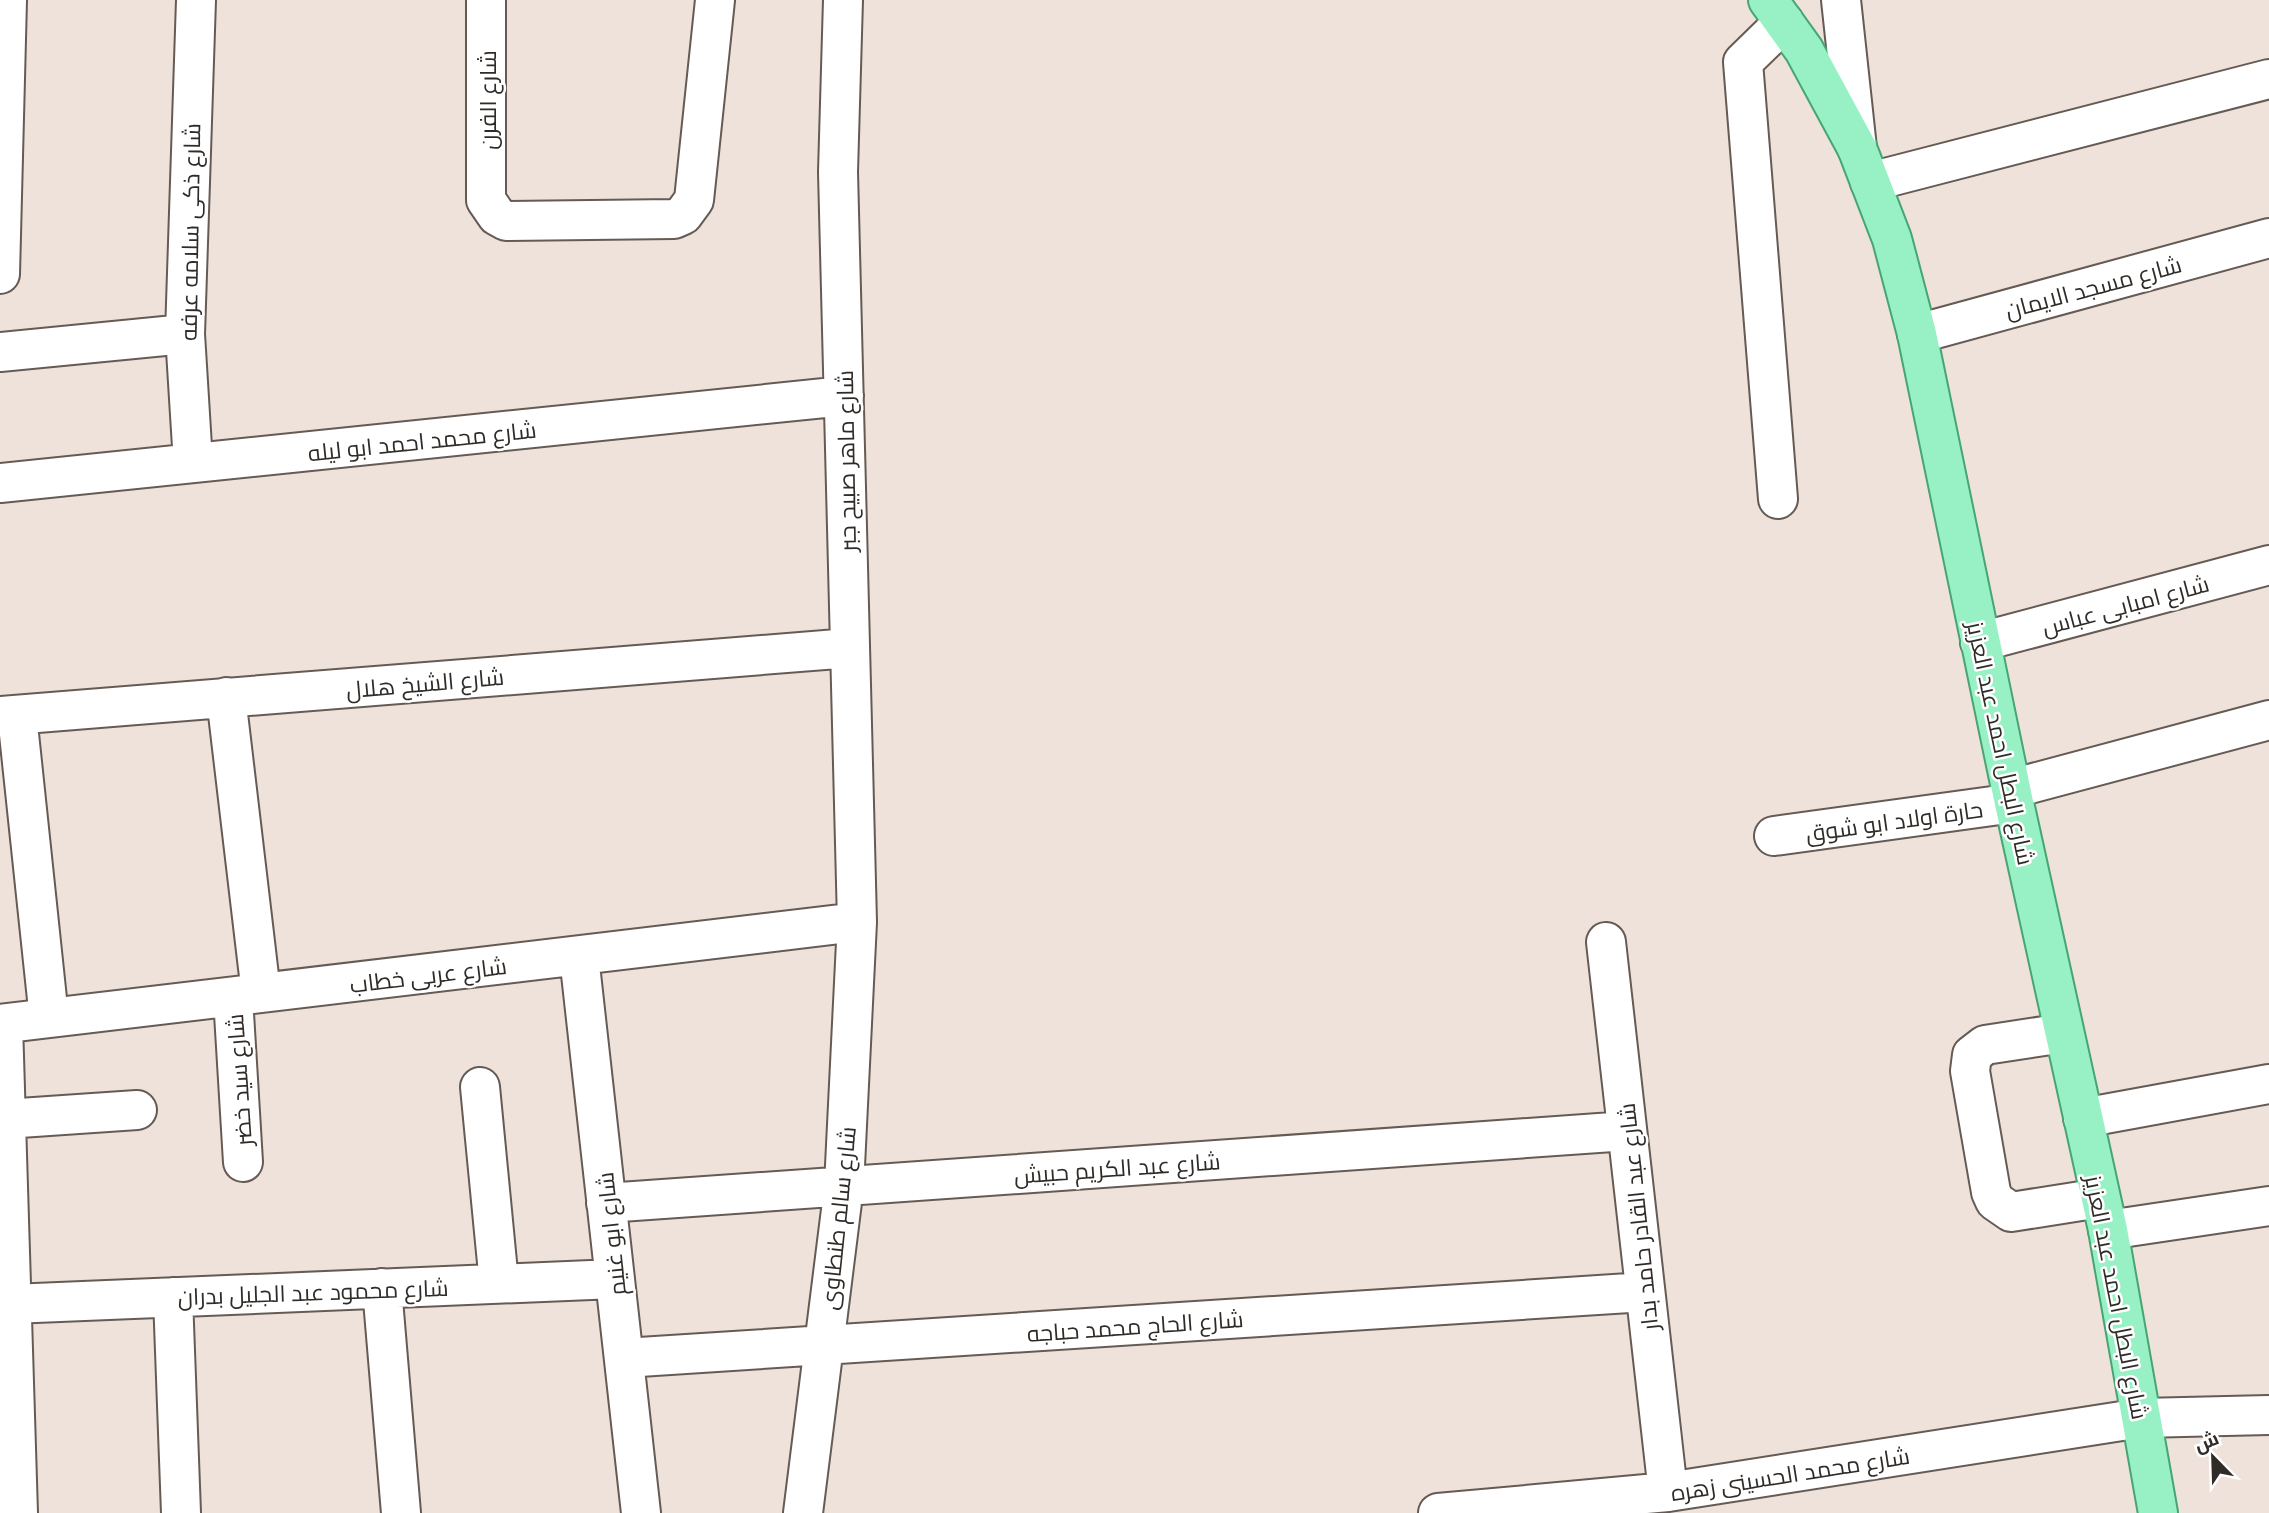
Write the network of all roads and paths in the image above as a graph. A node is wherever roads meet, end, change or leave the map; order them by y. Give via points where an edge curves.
1 (7, 0) edge
2 (195, 0) edge
3 (486, 0) edge
4 (715, 0) edge
5 (844, 0) edge
6 (1841, 0) edge
7 (1776, 11) edge
8 (2, 74) edge
9 (2269, 79) edge
10 (1864, 165) junction
11 (2269, 238) edge
12 (0, 274) edge
13 (185, 334) junction
14 (1917, 334) junction
15 (0, 352) edge
16 (844, 396) junction
17 (192, 463) junction
18 (0, 483) edge
19 (1778, 499) dead end
20 (2269, 565) edge
21 (1980, 642) junction
22 (850, 648) junction
23 (226, 697) junction
24 (8, 715) edge
25 (2269, 720) edge
26 (2012, 796) junction
27 (1774, 836) dead end
28 (857, 922) junction
29 (1606, 942) dead end
30 (579, 956) junction
31 (247, 995) junction
32 (49, 1018) junction
33 (1, 1024) edge
34 (2064, 1032) junction
35 (2269, 1084) edge
36 (480, 1087) dead end
37 (137, 1110) dead end
38 (2083, 1118) junction
39 (5, 1119) junction
40 (1627, 1130) junction
41 (243, 1162) dead end
42 (844, 1186) junction
43 (606, 1203) junction
44 (2269, 1206) edge
45 (2104, 1214) junction
46 (615, 1279) junction
47 (499, 1283) junction
48 (382, 1288) junction
49 (1645, 1293) junction
50 (173, 1297) junction
51 (11, 1304) junction
52 (825, 1345) junction
53 (624, 1358) junction
54 (2269, 1415) edge
55 (2141, 1419) junction
56 (1668, 1492) junction
57 (18, 1513) edge
58 (181, 1513) edge
59 (401, 1513) edge
60 (641, 1513) edge
61 (803, 1513) edge
62 (1438, 1513) edge
63 (2158, 1513) edge

1 - 8 street
2 - 13 street, شارع ذكى سلامه عرفه
3 - 4 street, شارع الفرن via 486,200 506,221 674,219 683,215 694,200
5 - 16 street, شارع ماهر صبيح جبر via 838,172
6 - 10 street
7 - 10 main road, شارع البطل احمد عبد العزيز via 1804,50
7 - 19 street via 1743,62
8 - 12 street
9 - 10 street
10 - 14 main road, شارع البطل احمد عبد العزيز via 1892,239
11 - 14 street, شارع مسجد الايمان
13 - 15 street
13 - 17 street, شارع ذكى سلامه عرفه
14 - 21 main road, شارع البطل احمد عبد العزيز
16 - 17 street, شارع محمد احمد ابو ليله
16 - 22 street, شارع ماهر صبيح جبر
17 - 18 street, شارع محمد احمد ابو ليله
20 - 21 street, شارع امبابى عباس
21 - 26 main road, شارع البطل احمد عبد العزيز
22 - 23 street, شارع الشيخ هلال
22 - 28 street, شارع ماهر صبيح جبر
23 - 24 street, شارع الشيخ هلال
23 - 31 street, شارع سيد خضر
24 - 32 street
25 - 26 street, حارة اولاد ابو شوق
26 - 27 street, حارة اولاد ابو شوق
26 - 34 main road, شارع البطل احمد عبد العزيز
28 - 30 street, شارع عربى خطاب
28 - 42 street, شارع سالم طنطاوى
29 - 40 street, شارع عبد القادر حامد بدار
30 - 31 street, شارع عربى خطاب
30 - 43 street, شارع ابو غنيم
31 - 32 street, شارع عربى خطاب
31 - 41 street, شارع سيد خضر
32 - 33 street, شارع عربى خطاب
33 - 39 street
34 - 38 main road, شارع البطل احمد عبد العزيز
34 - 45 street via 1985,1045 1972,1055 1970,1071 1992,1192 1995,1201 2011,1212
35 - 38 street
36 - 47 street
37 - 39 street
38 - 45 main road, شارع البطل احمد عبد العزيز
39 - 51 street
40 - 42 street, شارع عبد الكريم حبيش
40 - 49 street, شارع عبد القادر حامد بدار
42 - 43 street, شارع عبد الكريم حبيش
42 - 52 street, شارع سالم طنطاوى
43 - 46 street, شارع ابو غنيم
44 - 45 street
45 - 55 main road, شارع البطل احمد عبد العزيز
46 - 47 street, شارع محمود عبد الجليل بدران
46 - 53 street, شارع ابو غنيم
47 - 48 street, شارع محمود عبد الجليل بدران
48 - 50 street, شارع محمود عبد الجليل بدران
48 - 59 street
49 - 52 street, شارع الحاج محمد حباجه
49 - 56 street, شارع عبد القادر حامد بدار
50 - 51 street, شارع محمود عبد الجليل بدران
50 - 58 street
51 - 57 street
52 - 53 street, شارع الحاج محمد حباجه
52 - 61 street, شارع سالم طنطاوى
53 - 60 street, شارع ابو غنيم
54 - 55 street, شارع محمد الحسينى زهره
55 - 56 street, شارع محمد الحسينى زهره
55 - 63 main road, شارع البطل احمد عبد العزيز
56 - 62 street, شارع محمد الحسينى زهره

